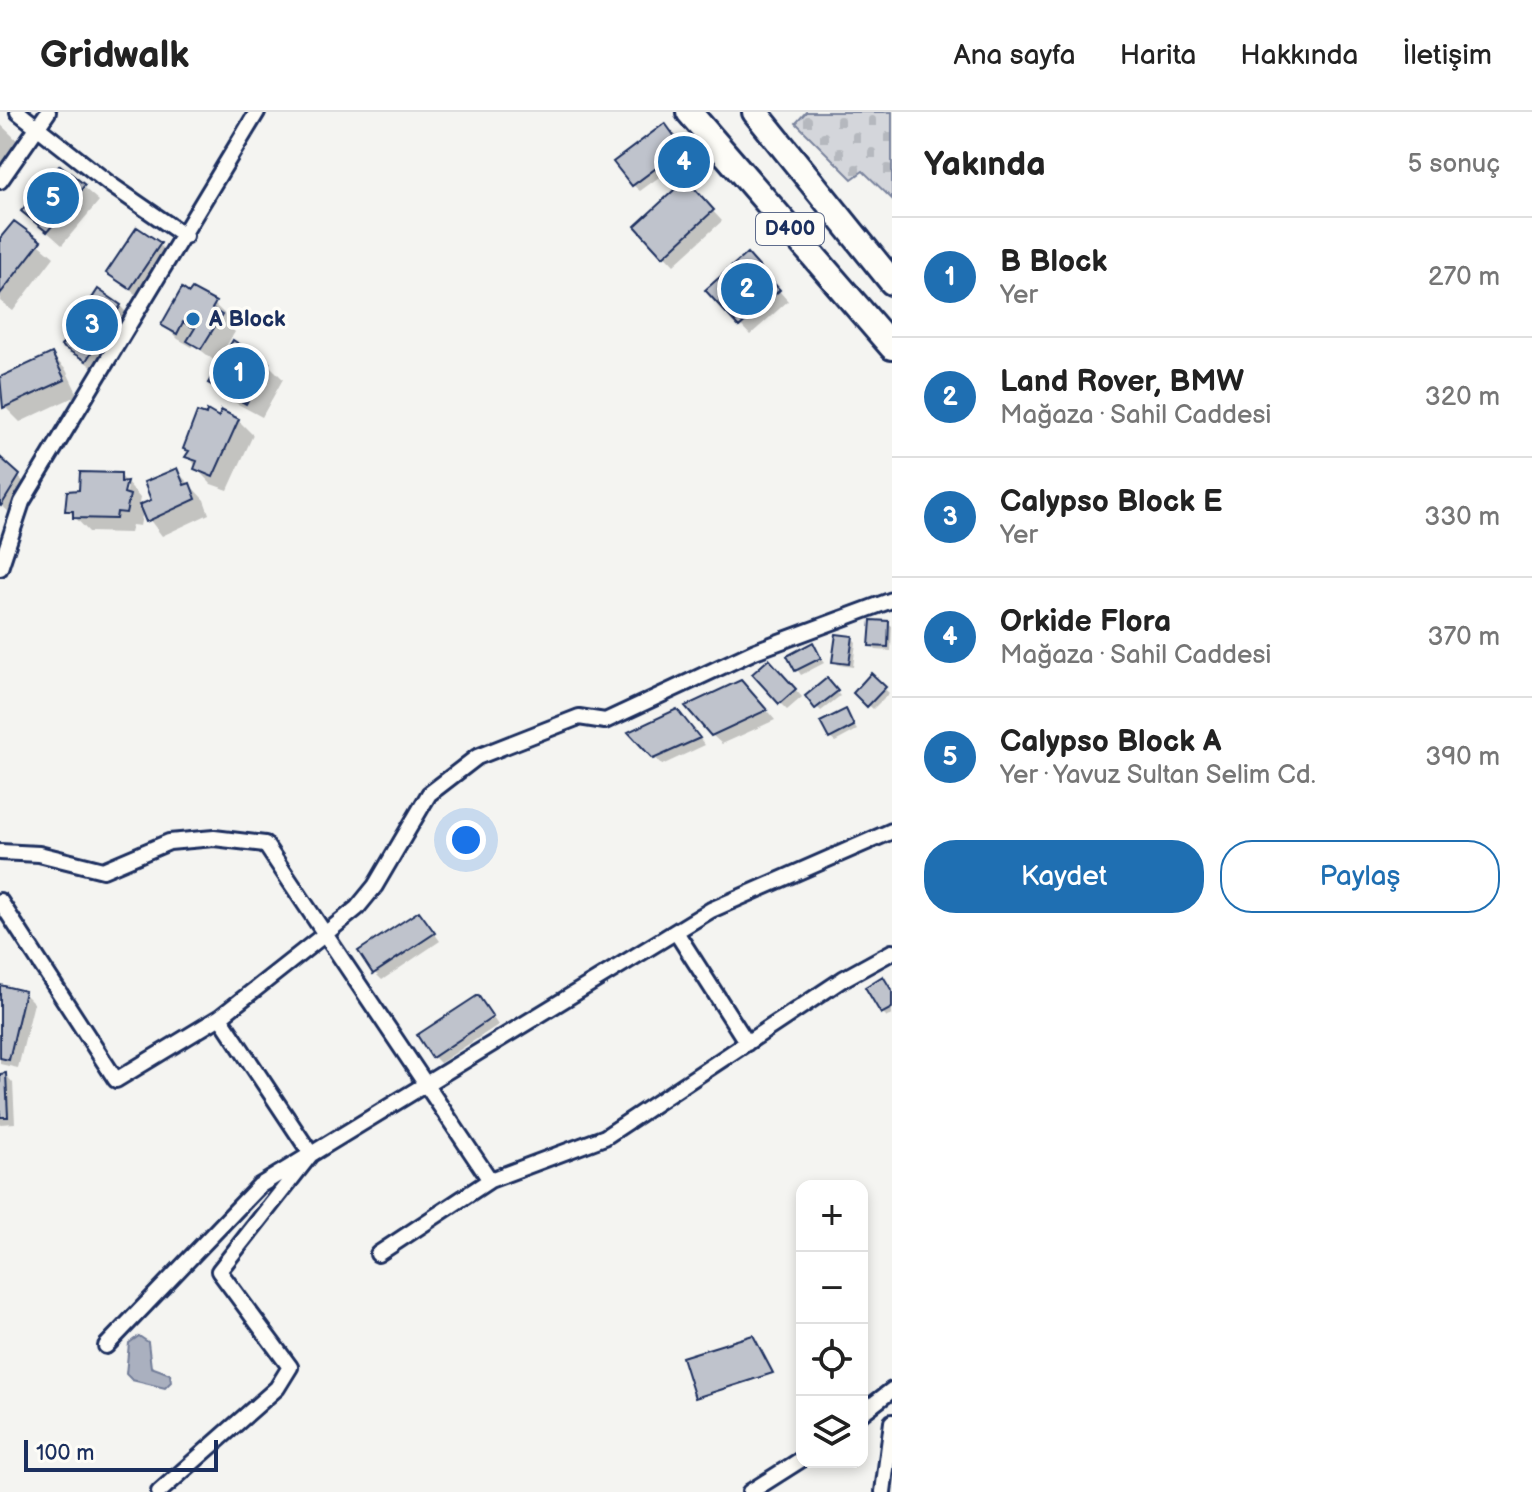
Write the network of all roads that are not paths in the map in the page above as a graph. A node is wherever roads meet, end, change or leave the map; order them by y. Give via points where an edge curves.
1 (18, 112) edge
2 (48, 112) edge
3 (257, 112) edge
4 (689, 112) edge
5 (755, 112) edge
6 (39, 129) junction
7 (0, 181) edge
8 (185, 236) junction
9 (892, 282) edge
10 (892, 347) edge
11 (4, 538) edge
12 (0, 568) edge
13 (892, 600) edge
14 (892, 831) edge
15 (0, 852) edge
16 (0, 901) edge
17 (676, 932) junction
18 (325, 934) junction
19 (891, 955) edge
20 (220, 1017) junction
21 (747, 1043) junction
22 (428, 1083) junction
23 (311, 1154) junction
24 (490, 1180) junction
25 (378, 1254) dead end
26 (106, 1346) dead end
27 (892, 1390) edge
28 (868, 1408) edge
29 (892, 1422) edge
30 (796, 1463) edge
31 (159, 1492) edge
32 (750, 1492) edge
33 (883, 1492) edge

1 - 6 street
2 - 6 street
3 - 8 street
4 - 10 highway, D400
5 - 9 highway, D400
6 - 7 street
6 - 8 street
8 - 11 street
11 - 12 street
13 - 18 street via 755,651 605,721 579,717 477,757 429,794 375,886
14 - 17 street via 711,910
15 - 18 street via 39,854 103,870 169,842 214,838 265,844
16 - 20 street via 116,1080
17 - 21 street
17 - 22 street
18 - 20 street
18 - 22 street
19 - 21 street via 843,979
20 - 23 street
21 - 24 street via 605,1137
22 - 23 street
22 - 24 street
23 - 26 street via 259,1186
23 - 31 street via 219,1271 290,1367 277,1388
24 - 25 street
27 - 28 street
29 - 33 street
30 - 32 street

